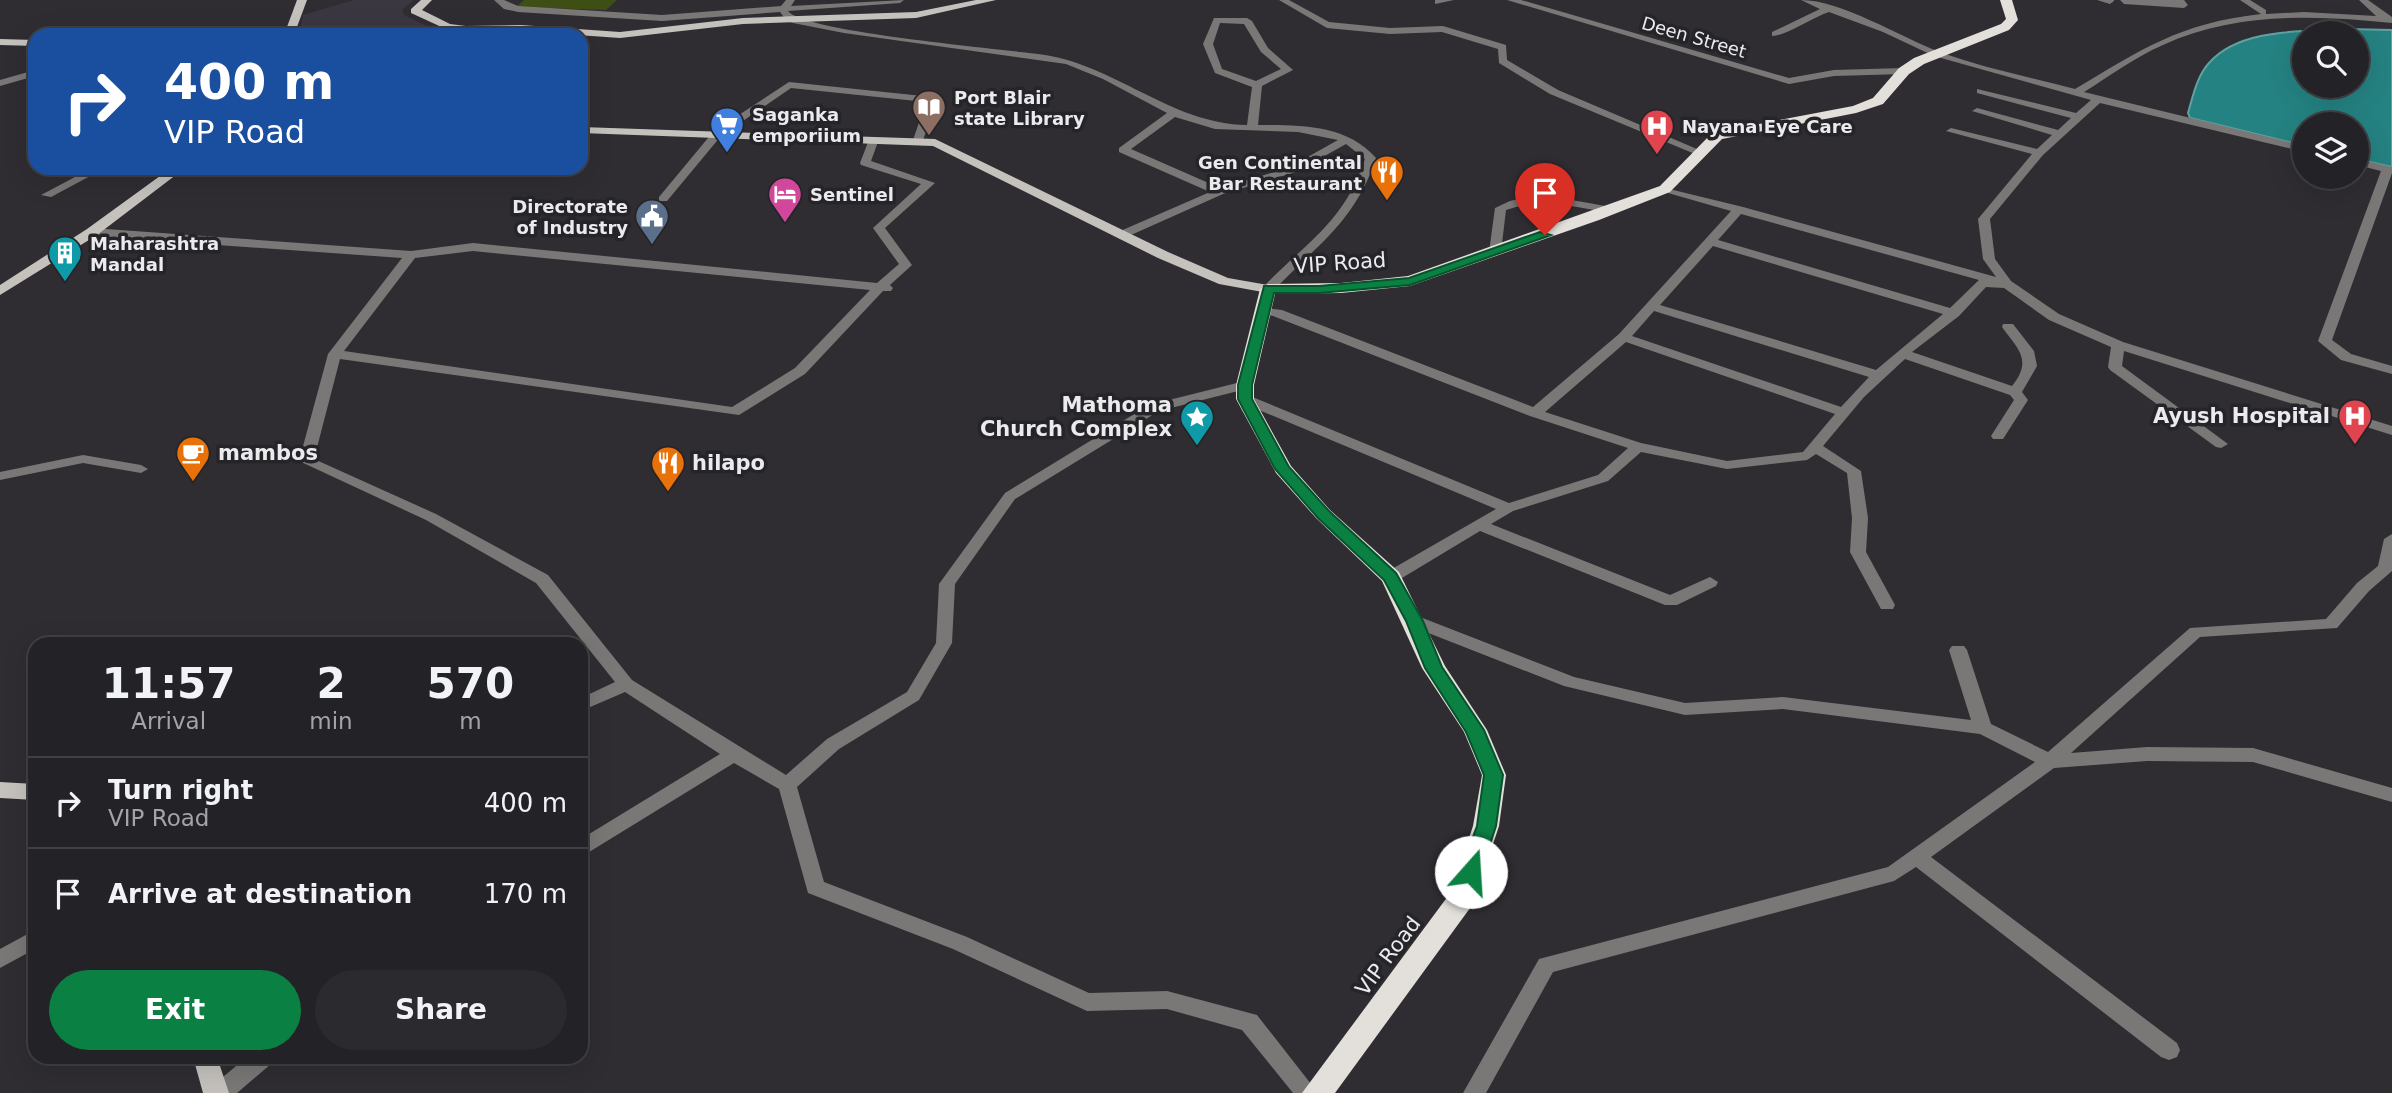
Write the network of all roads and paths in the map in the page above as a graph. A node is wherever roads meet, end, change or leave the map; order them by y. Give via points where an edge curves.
1 (302, 0) edge
2 (427, 0) edge
3 (498, 0) edge
4 (791, 0) edge
5 (900, 0) edge
6 (991, 0) edge
7 (1283, 0) edge
8 (1450, 0) edge
9 (1512, 0) edge
10 (1805, 0) edge
11 (2006, 0) edge
12 (2101, 0) edge
13 (2110, 0) edge
14 (2179, 0) edge
15 (2245, 0) edge
16 (2363, 0) edge
17 (2124, 1) edge
18 (1438, 2) dead end
19 (1831, 8) junction
20 (2263, 12) dead end
21 (786, 14) junction
22 (2390, 17) edge
23 (290, 28) edge
24 (457, 28) edge
25 (588, 32) edge
26 (1775, 34) dead end
27 (0, 42) edge
28 (28, 43) edge
29 (1937, 54) junction
30 (1904, 71) junction
31 (28, 75) edge
32 (0, 83) edge
33 (1257, 85) junction
34 (1982, 91) dead end
35 (2076, 93) junction
36 (2098, 99) junction
37 (1977, 111) dead end
38 (1173, 113) junction
39 (2079, 117) junction
40 (1252, 129) junction
41 (588, 130) edge
42 (1951, 131) dead end
43 (717, 134) junction
44 (2059, 134) junction
45 (874, 139) junction
46 (1347, 139) junction
47 (918, 140) junction
48 (2292, 146) edge
49 (1699, 152) junction
50 (2039, 153) junction
51 (2369, 165) edge
52 (2390, 169) edge
53 (86, 175) edge
54 (169, 175) edge
55 (1665, 189) junction
56 (1219, 192) junction
57 (47, 195) dead end
58 (663, 199) dead end
59 (1739, 209) junction
60 (1612, 210) junction
61 (92, 232) junction
62 (1122, 235) junction
63 (1713, 242) junction
64 (1495, 252) junction
65 (411, 255) junction
66 (2007, 284) junction
67 (887, 288) junction
68 (1268, 289) junction
69 (1, 290) edge
70 (1653, 307) junction
71 (1263, 310) junction
72 (1954, 313) junction
73 (2008, 327) dead end
74 (1624, 337) junction
75 (2118, 345) junction
76 (335, 354) junction
77 (1904, 354) junction
78 (2392, 370) edge
79 (1878, 375) junction
80 (1245, 392) junction
81 (2015, 392) junction
82 (1842, 412) junction
83 (1535, 413) junction
84 (2392, 431) edge
85 (1998, 436) dead end
86 (2221, 444) dead end
87 (1638, 447) junction
88 (1815, 447) junction
89 (141, 469) dead end
90 (0, 476) edge
91 (1508, 508) junction
92 (1479, 525) junction
93 (2392, 540) edge
94 (2389, 570) edge
95 (1391, 577) junction
96 (1710, 582) dead end
97 (1887, 605) dead end
98 (1414, 621) junction
99 (1958, 650) dead end
100 (626, 684) junction
101 (588, 702) edge
102 (1983, 728) junction
103 (734, 754) junction
104 (2050, 761) junction
105 (787, 785) junction
106 (0, 790) edge
107 (28, 792) edge
108 (2392, 794) edge
109 (588, 845) edge
110 (1917, 856) junction
111 (28, 943) edge
112 (0, 959) edge
113 (2169, 1049) dead end
114 (208, 1064) edge
115 (254, 1064) edge
116 (218, 1093) edge
117 (1307, 1093) edge
118 (1317, 1093) edge
119 (1475, 1093) edge

1 - 23 main road
2 - 24 main road via 415,10
3 - 21 street via 518,9 662,18
4 - 21 street
5 - 21 street
6 - 21 main road via 916,15
7 - 49 street via 1327,25 1390,31 1443,29 1503,47 1502,61 1554,92
8 - 18 street
9 - 30 street, Deen Street via 1788,81 1834,73
10 - 19 street
11 - 29 highway, VIP Road via 2012,20 2005,27
12 - 13 street
13 - 17 street
14 - 17 street via 2184,5
15 - 20 street
16 - 22 street
19 - 26 street
19 - 29 street
21 - 25 main road via 630,34
21 - 38 street via 848,32 1071,63 1105,74
22 - 35 street via 2286,16 2197,29 2159,43
27 - 28 main road
29 - 30 highway, VIP Road
29 - 35 street
30 - 49 highway, VIP Road via 1878,101 1717,136
31 - 32 street
33 - 33 street via 1289,70 1264,50 1247,21 1217,20 1208,44 1218,71
33 - 40 street
34 - 39 street
35 - 36 street
36 - 39 street
36 - 48 street
37 - 44 street
38 - 40 street via 1215,126
38 - 56 street via 1123,150
39 - 44 street
40 - 46 street via 1314,130
41 - 43 main road
42 - 50 street
43 - 45 main road
43 - 47 street via 789,85 932,100
43 - 58 street
44 - 50 street
45 - 47 main road
45 - 67 street via 865,163 929,183 879,228 906,265
46 - 56 street via 1292,170
46 - 68 street via 1371,158 1356,201
47 - 62 main road via 935,143
49 - 55 highway, VIP Road
50 - 66 street via 1984,219 1989,258
51 - 52 street
52 - 78 street via 2325,341 2346,357
53 - 57 street
54 - 61 main road
55 - 59 street
55 - 60 highway, VIP Road
56 - 62 street
59 - 63 street
59 - 66 street
60 - 64 highway, VIP Road
60 - 64 street via 1541,199 1517,201 1501,208
61 - 65 street
61 - 69 main road
62 - 68 main road via 1224,281
63 - 70 street
63 - 72 street
64 - 68 highway, VIP Road via 1410,281
65 - 67 street via 473,247
65 - 76 street
66 - 72 street via 1983,283
66 - 75 street via 2054,317
67 - 76 street via 800,371 734,412
68 - 71 highway, VIP Road
70 - 74 street
70 - 79 street
71 - 80 highway, VIP Road
71 - 83 street
72 - 77 street
73 - 81 street via 2032,362 2027,378
74 - 82 street
74 - 83 street
75 - 84 street
75 - 86 street via 2115,367
76 - 100 street via 306,461 431,517 542,579
77 - 79 street
77 - 81 street
79 - 82 street
80 - 91 street
80 - 95 highway, VIP Road via 1283,469 1323,514
80 - 105 street via 1154,408 1010,496 947,584 944,643 913,696 833,744
81 - 85 street via 2021,400
82 - 88 street
83 - 87 street
87 - 88 street via 1727,465 1807,456
87 - 91 street via 1603,478
88 - 97 street via 1854,471 1860,518 1858,552
89 - 90 street via 83,458
91 - 92 street
92 - 95 street
92 - 96 street via 1671,601
93 - 94 street
94 - 104 street via 2363,587 2331,624 2196,632
95 - 98 highway, VIP Road
98 - 102 street via 1570,682 1685,709 1783,703
98 - 118 highway, VIP Road via 1434,668 1475,730 1493,775 1486,826 1463,895
99 - 102 street
100 - 101 street
100 - 103 street
102 - 104 street
103 - 105 street
103 - 109 street
104 - 108 street via 2147,754 2253,755
104 - 110 street
105 - 117 street via 815,887 960,943 1087,1002 1167,1000 1249,1022
106 - 107 main road
110 - 113 street
110 - 119 street via 1894,873 1546,965
111 - 112 street
114 - 116 main road
115 - 116 street

